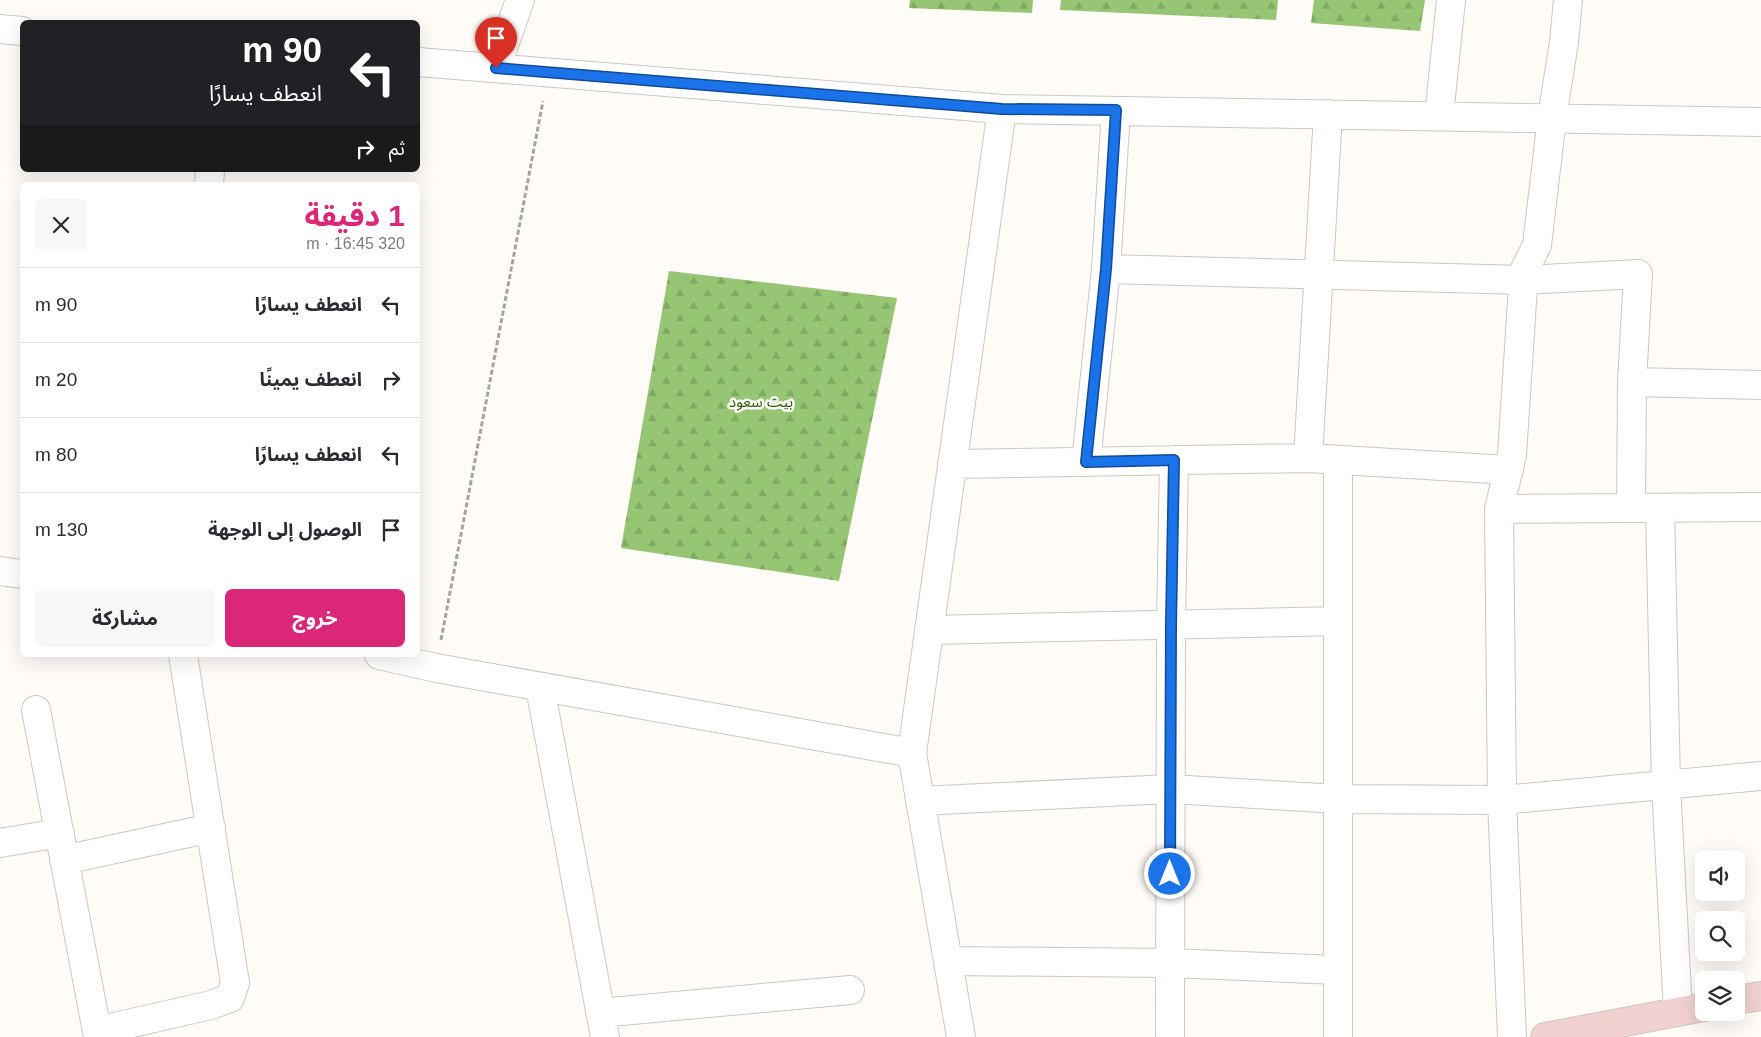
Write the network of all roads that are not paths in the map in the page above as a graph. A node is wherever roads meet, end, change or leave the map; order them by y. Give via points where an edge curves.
1 (520, 0) edge
2 (1451, 0) edge
3 (1568, 0) edge
4 (0, 29) edge
5 (20, 31) edge
6 (420, 62) edge
7 (496, 68) junction
8 (1002, 109) junction
9 (1116, 110) junction
10 (1328, 114) junction
11 (1439, 116) junction
12 (1552, 118) junction
13 (1761, 122) edge
14 (1106, 269) junction
15 (1319, 274) junction
16 (1524, 280) junction
17 (1632, 382) junction
18 (1761, 385) edge
19 (1308, 458) junction
20 (1174, 460) junction
21 (1338, 461) junction
22 (1086, 462) junction
23 (952, 464) junction
24 (1509, 470) junction
25 (1761, 507) edge
26 (1631, 508) junction
27 (1660, 508) junction
28 (1499, 509) junction
29 (0, 571) edge
30 (20, 574) edge
31 (1338, 621) junction
32 (1171, 624) junction
33 (929, 630) junction
34 (183, 657) edge
35 (387, 657) edge
36 (540, 687) junction
37 (36, 710) dead end
38 (912, 753) junction
39 (1761, 776) edge
40 (1666, 785) junction
41 (1170, 788) junction
42 (1338, 799) junction
43 (1502, 800) junction
44 (920, 801) junction
45 (211, 828) junction
46 (60, 833) junction
47 (0, 843) edge
48 (64, 860) junction
49 (948, 961) junction
50 (1170, 963) junction
51 (1338, 970) junction
52 (850, 990) dead end
53 (1761, 996) edge
54 (1745, 999) edge
55 (1691, 1009) edge
56 (602, 1025) edge
57 (97, 1034) edge
58 (961, 1037) edge
59 (1170, 1037) edge
60 (1338, 1037) edge
61 (1512, 1037) edge
62 (1545, 1037) edge

1 - 7 street
2 - 11 street
3 - 12 street
4 - 5 street
6 - 7 street
7 - 8 street
8 - 9 street
8 - 23 street
9 - 10 street
9 - 14 street
10 - 11 street
10 - 15 street
11 - 12 street
12 - 13 street
12 - 16 street via 1537,245 1524,271
14 - 15 street
14 - 22 street
15 - 16 street
15 - 19 street
16 - 17 street via 1638,274
16 - 24 street
17 - 18 street
17 - 26 street
19 - 20 street
19 - 21 street
20 - 22 street
20 - 32 street
21 - 24 street
21 - 31 street
22 - 23 street
23 - 33 street
24 - 28 street
25 - 27 street
26 - 27 street
26 - 28 street
27 - 40 street
28 - 43 street
29 - 30 street
31 - 32 street
31 - 42 street
32 - 33 street
32 - 41 street
33 - 38 street
34 - 45 street
35 - 36 street
36 - 38 street
36 - 56 street
37 - 46 street
38 - 44 street
39 - 40 street
40 - 43 street
40 - 55 street
41 - 42 street
41 - 44 street
41 - 50 street
42 - 43 street
42 - 51 street
43 - 61 street
44 - 49 street
45 - 48 street
45 - 57 street via 235,983 230,998
46 - 47 street
46 - 48 street
48 - 57 street
49 - 50 street
49 - 58 street
50 - 51 street
50 - 59 street
51 - 60 street
52 - 56 street
53 - 54 street
55 - 62 street

